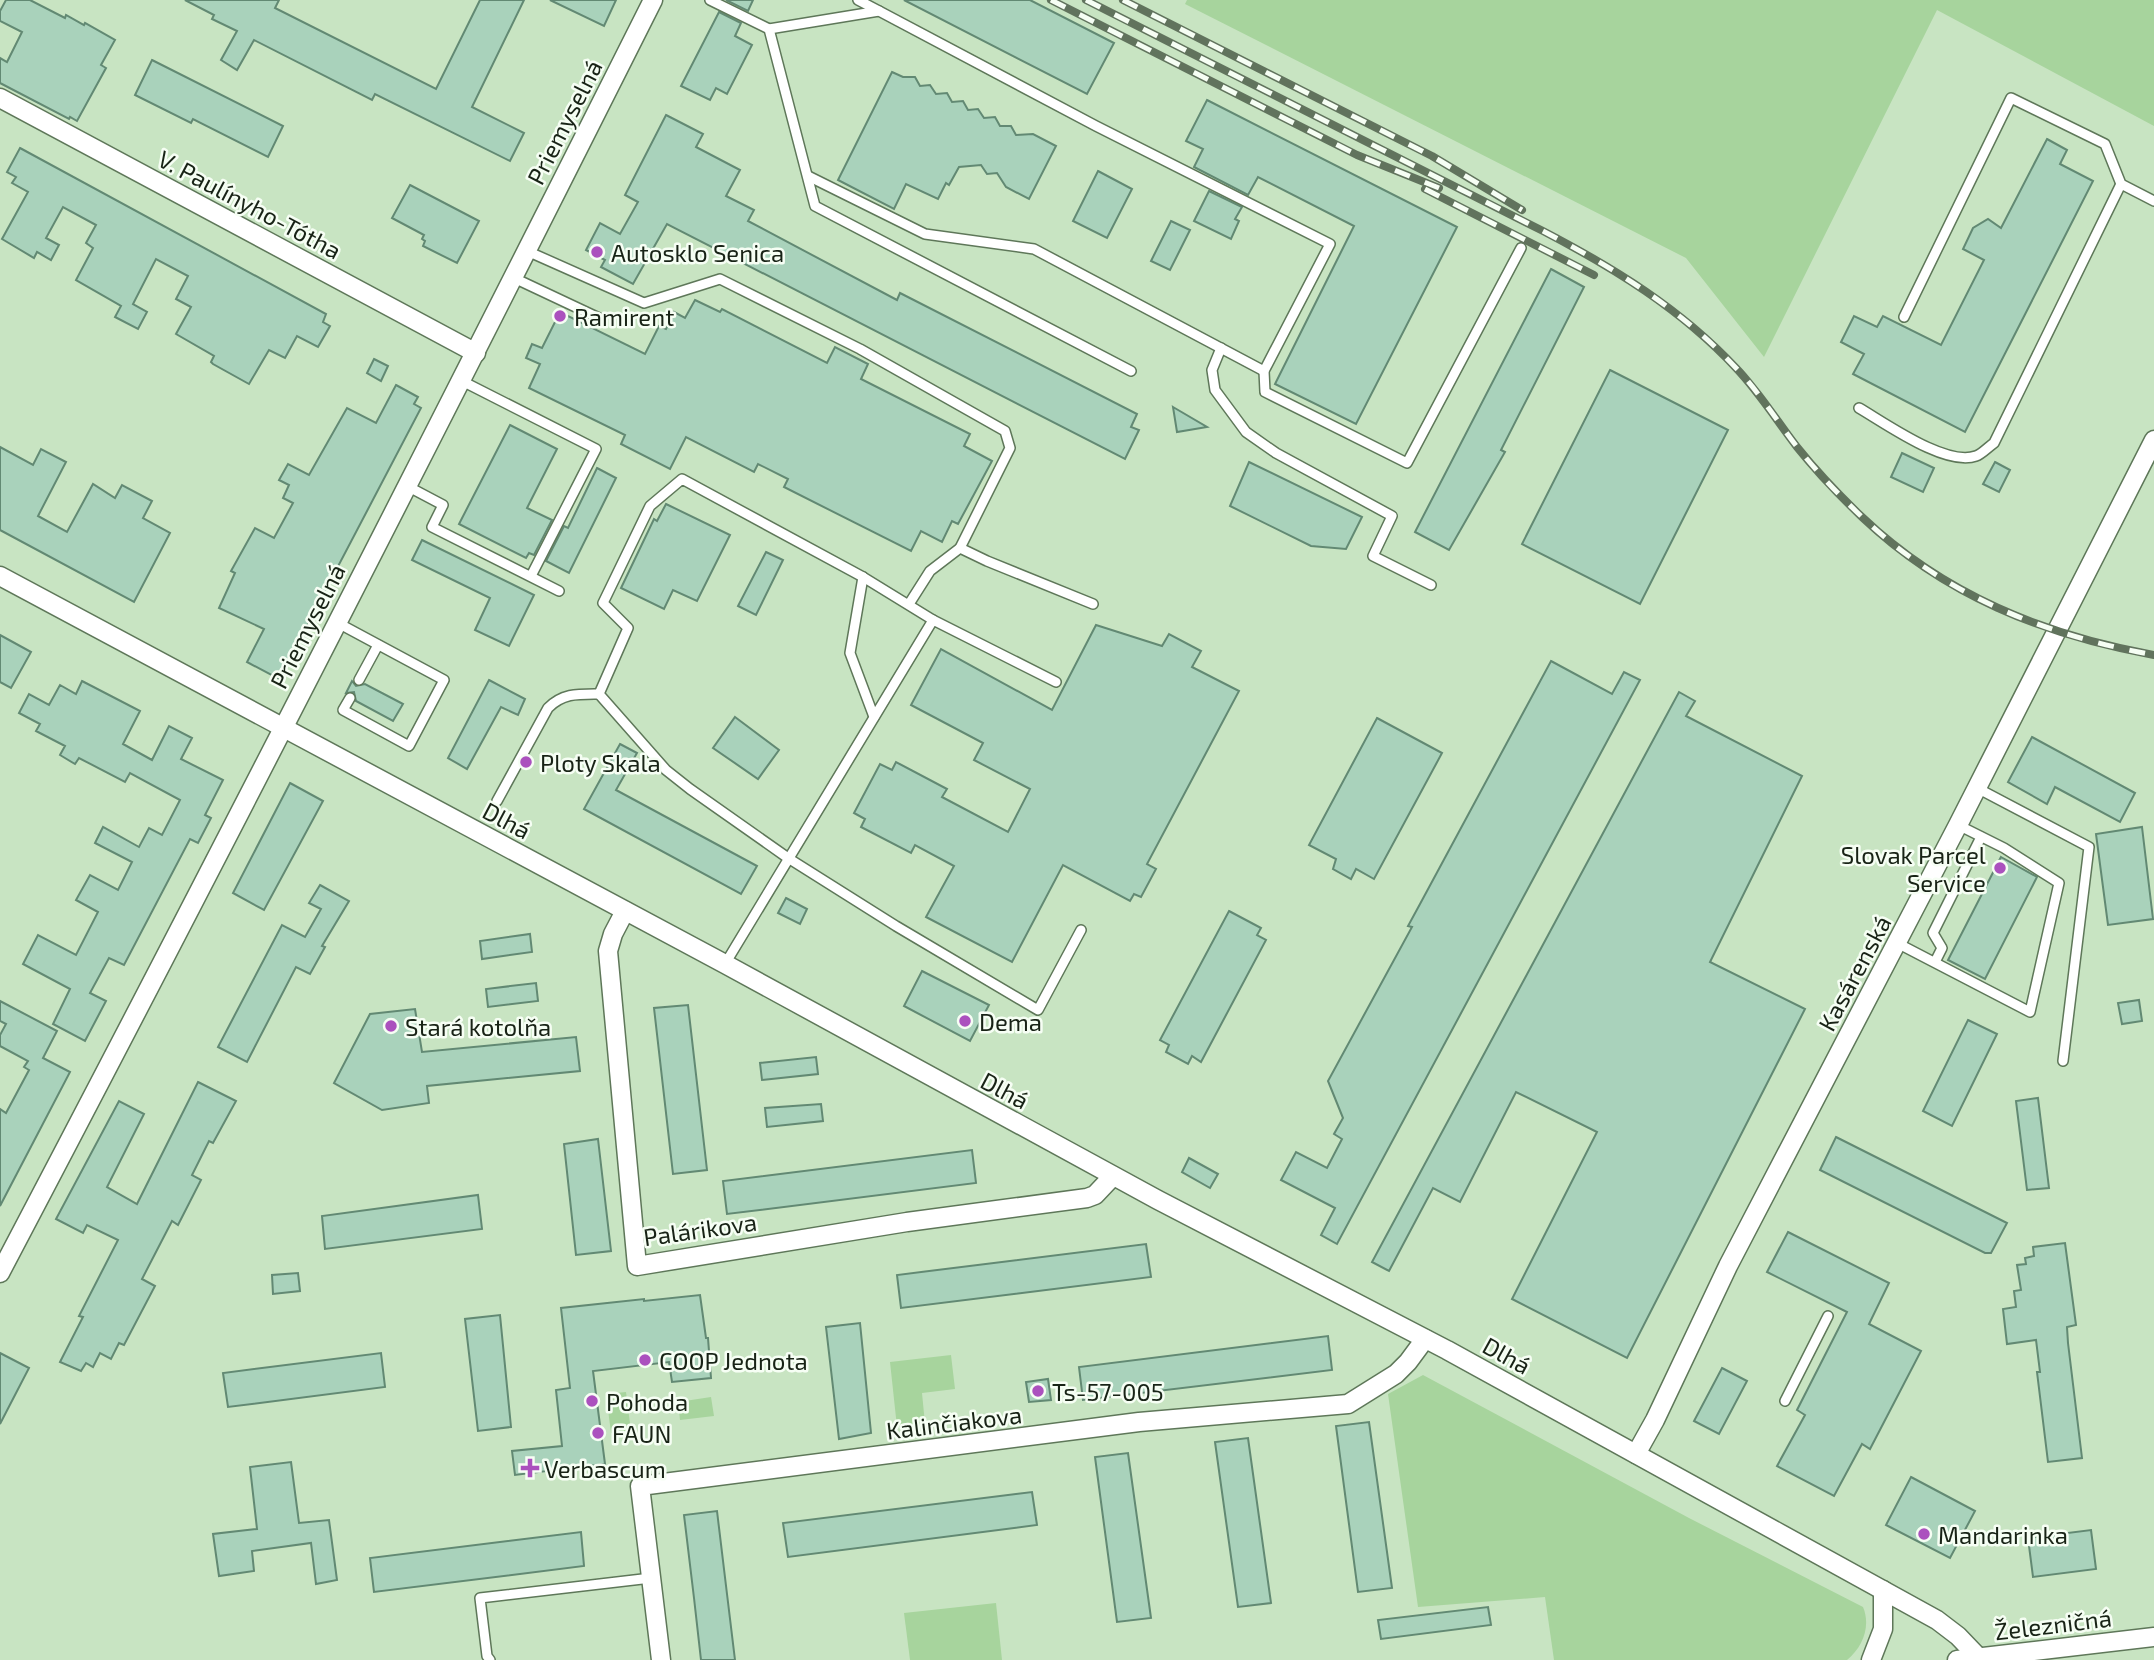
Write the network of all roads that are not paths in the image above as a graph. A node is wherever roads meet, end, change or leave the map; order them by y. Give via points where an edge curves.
1 (653, 0) edge
2 (710, 0) edge
3 (858, 0) edge
4 (879, 10) junction
5 (769, 29) junction
6 (0, 98) edge
7 (808, 176) junction
8 (2121, 184) junction
9 (2154, 201) edge
10 (1521, 248) dead end
11 (527, 251) junction
12 (514, 278) junction
13 (1904, 317) dead end
14 (599, 318) dead end
15 (1221, 348) junction
16 (476, 353) junction
17 (1131, 371) dead end
18 (1264, 371) junction
19 (461, 381) junction
20 (1859, 408) dead end
21 (2154, 440) edge
22 (407, 486) junction
23 (960, 548) junction
24 (0, 576) edge
25 (531, 576) junction
26 (863, 577) junction
27 (1431, 585) dead end
28 (559, 591) dead end
29 (909, 604) junction
30 (1093, 604) dead end
31 (933, 620) junction
32 (336, 622) junction
33 (378, 645) junction
34 (359, 680) dead end
35 (1056, 682) dead end
36 (599, 694) junction
37 (350, 698) dead end
38 (874, 717) junction
39 (282, 727) junction
40 (1977, 788) junction
41 (497, 801) dead end
42 (1958, 825) junction
43 (1981, 837) junction
44 (788, 858) junction
45 (625, 911) junction
46 (1081, 930) dead end
47 (1898, 943) junction
48 (1935, 962) junction
49 (725, 964) junction
50 (2063, 1061) dead end
51 (1113, 1176) junction
52 (0, 1273) edge
53 (1828, 1316) dead end
54 (1425, 1339) junction
55 (1785, 1401) dead end
56 (1636, 1454) junction
57 (651, 1578) junction
58 (1883, 1590) junction
59 (2154, 1637) edge
60 (1981, 1659) edge
61 (490, 1660) edge
62 (660, 1660) edge
63 (1871, 1660) edge
64 (1957, 1660) edge

1 - 11 street, Priemyselná
2 - 5 lane
3 - 4 lane
4 - 5 lane
4 - 18 lane via 1330,244
5 - 7 lane
6 - 16 street, V. Paulínyho-Tótha
7 - 15 lane via 925,234 1034,249
7 - 17 lane via 815,206
8 - 9 lane
8 - 13 lane via 2105,144 2011,98
8 - 20 lane via 1994,443 1976,456 1957,458 1935,451
10 - 18 lane via 1407,463 1265,392
11 - 12 street, Priemyselná
11 - 23 lane via 644,303 720,279 860,349 1005,431 1010,448
12 - 14 lane
12 - 16 street, Priemyselná
15 - 18 lane
15 - 27 lane via 1212,370 1215,390 1246,432 1392,516 1373,556
16 - 19 street, Priemyselná
19 - 22 street, Priemyselná
19 - 25 lane via 596,449
21 - 40 street, Kasárenská
22 - 25 lane via 443,505 432,527
22 - 32 street, Priemyselná
23 - 29 lane via 930,571
23 - 30 lane
24 - 39 street, Dlhá
25 - 28 lane
26 - 29 lane
26 - 36 lane via 682,478 650,506 603,603 628,628
26 - 38 lane via 850,653
29 - 31 lane
31 - 35 lane
31 - 38 lane
32 - 33 lane
32 - 39 street, Priemyselná
33 - 34 lane
33 - 37 lane via 444,680 409,746 343,710
36 - 41 lane via 556,699
36 - 44 lane via 666,770
38 - 44 lane
39 - 45 street, Dlhá
39 - 52 street, Priemyselná
40 - 42 street, Kasárenská
40 - 50 lane via 2089,848
42 - 43 lane
42 - 47 street, Kasárenská
43 - 48 lane via 1933,933 1942,948
43 - 48 lane via 2059,883 2030,1012
44 - 46 lane via 1038,1010
44 - 49 lane
45 - 49 street, Dlhá
45 - 51 street, Palárikova via 608,951 637,1266 1087,1198
47 - 48 lane
47 - 56 street, Kasárenská via 1728,1266
49 - 51 street, Dlhá
51 - 54 street, Dlhá
53 - 55 lane
54 - 56 street, Dlhá
54 - 57 street, Kalinčiakova via 1396,1374 1348,1404 1139,1422 640,1486
56 - 58 street, Dlhá
57 - 61 lane via 480,1598
57 - 62 street, Kalinčiakova
58 - 60 street, Dlhá via 1937,1620
58 - 63 street via 1883,1629
59 - 60 street, Železničná
60 - 64 street, Železničná

